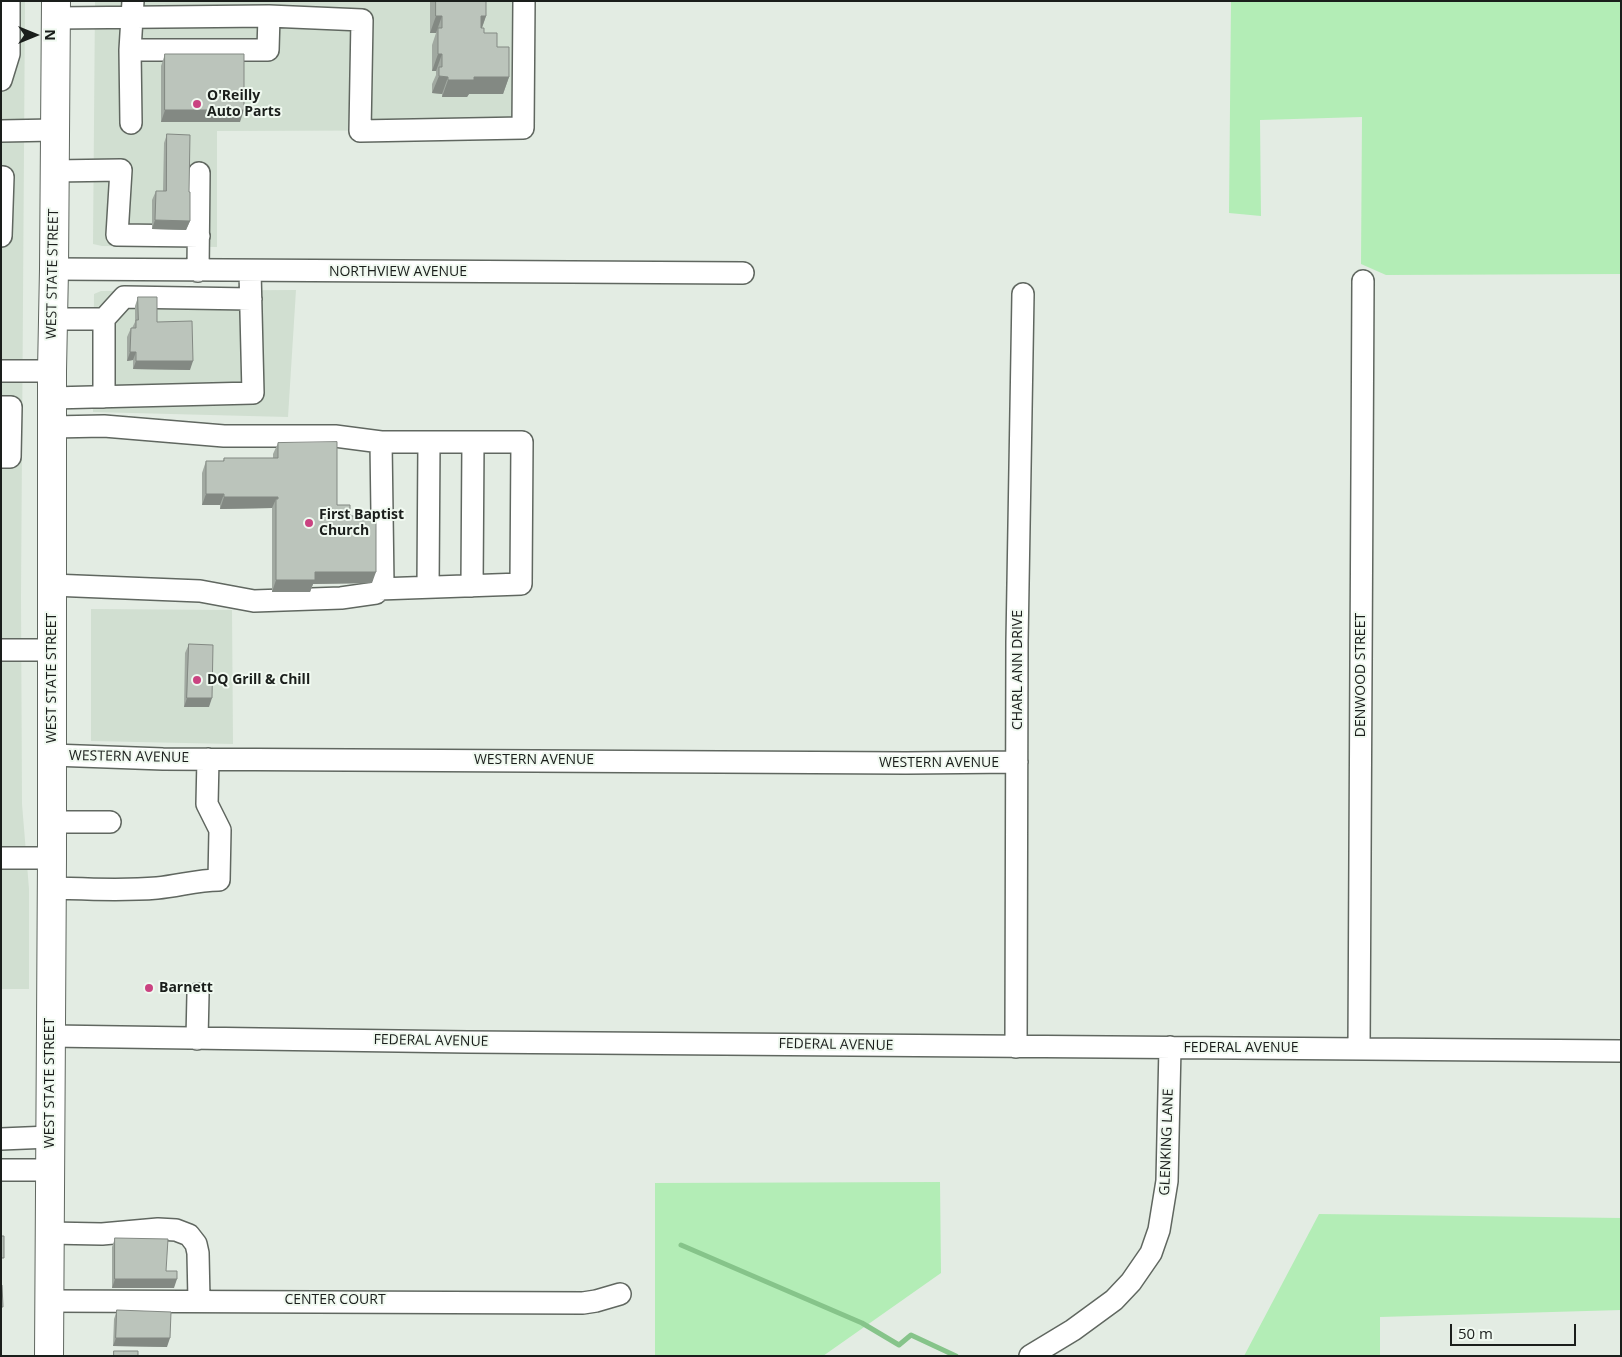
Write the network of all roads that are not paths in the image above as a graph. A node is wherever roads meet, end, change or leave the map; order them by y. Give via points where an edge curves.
1 (9, 1) edge
2 (524, 1) edge
3 (133, 9) edge
4 (55, 10) edge
5 (363, 10) edge
6 (275, 11) edge
7 (5, 34) edge
8 (130, 50) junction
9 (1, 80) edge
10 (131, 123) dead end
11 (54, 130) junction
12 (1, 132) edge
13 (54, 171) junction
14 (199, 173) dead end
15 (1, 177) edge
16 (1, 225) edge
17 (1, 236) edge
18 (199, 236) junction
19 (54, 269) junction
20 (198, 271) junction
21 (250, 271) junction
22 (742, 273) dead end
23 (1363, 281) dead end
24 (1023, 294) dead end
25 (251, 299) junction
26 (53, 319) junction
27 (104, 319) junction
28 (1, 371) edge
29 (52, 371) junction
30 (104, 397) junction
31 (52, 398) junction
32 (1, 408) edge
33 (52, 427) junction
34 (381, 442) junction
35 (429, 442) junction
36 (473, 442) junction
37 (1, 457) edge
38 (52, 585) junction
39 (472, 586) junction
40 (381, 587) junction
41 (428, 587) junction
42 (1, 650) edge
43 (52, 650) junction
44 (52, 755) junction
45 (208, 759) junction
46 (1017, 762) junction
47 (52, 822) junction
48 (110, 822) dead end
49 (1, 858) edge
50 (52, 858) junction
51 (52, 888) junction
52 (198, 994) dead end
53 (50, 1036) junction
54 (197, 1039) junction
55 (1016, 1047) junction
56 (1170, 1047) junction
57 (1359, 1048) junction
58 (1621, 1051) edge
59 (50, 1137) junction
60 (3, 1139) edge
61 (3, 1170) edge
62 (50, 1170) junction
63 (49, 1233) junction
64 (620, 1294) dead end
65 (199, 1300) junction
66 (49, 1301) junction
67 (48, 1356) edge
68 (1030, 1356) edge

1 - 7 street
2 - 5 street via 523,128 360,131
3 - 4 street
3 - 6 street
3 - 8 street
4 - 11 highway, WEST STATE STREET
5 - 6 street
6 - 8 street via 268,50
7 - 9 street via 9,54
8 - 10 street
11 - 12 street
11 - 13 highway, WEST STATE STREET
13 - 18 street via 121,170 117,235
13 - 19 highway, WEST STATE STREET
14 - 18 street
15 - 16 street
16 - 17 street
18 - 20 street
19 - 20 street, NORTHVIEW AVENUE
19 - 26 highway, WEST STATE STREET
20 - 21 street, NORTHVIEW AVENUE
21 - 22 street, NORTHVIEW AVENUE
21 - 25 street
23 - 57 street, DENWOOD STREET
24 - 46 street, CHARL ANN DRIVE
25 - 27 street via 124,297
25 - 30 street via 253,393
26 - 27 street
26 - 29 highway, WEST STATE STREET
27 - 30 street
28 - 29 street
29 - 31 highway, WEST STATE STREET
30 - 31 street
31 - 33 highway, WEST STATE STREET
32 - 37 street via 11,407 10,457
33 - 34 street via 104,426 224,436 335,436
33 - 38 highway, WEST STATE STREET
34 - 35 street
34 - 40 street
35 - 36 street
35 - 41 street
36 - 39 street
36 - 39 street via 522,442 521,584
38 - 40 street via 200,591 254,600 341,598 376,593
38 - 43 highway, WEST STATE STREET
39 - 41 street
40 - 41 street
42 - 43 street
43 - 44 highway, WEST STATE STREET
44 - 45 street, WESTERN AVENUE
44 - 47 highway, WEST STATE STREET
45 - 46 street, WESTERN AVENUE
45 - 51 street via 207,804 220,830 219,880 150,888
46 - 55 street, CHARL ANN DRIVE
47 - 48 street
47 - 50 highway, WEST STATE STREET
49 - 50 street
50 - 51 highway, WEST STATE STREET
51 - 53 highway, WEST STATE STREET
52 - 54 street
53 - 54 street, FEDERAL AVENUE
53 - 59 highway, WEST STATE STREET
54 - 55 street, FEDERAL AVENUE
55 - 56 street, FEDERAL AVENUE
56 - 57 street, FEDERAL AVENUE
56 - 68 street, GLENKING LANE via 1167,1181 1159,1230 1151,1254 1114,1300
57 - 58 street, FEDERAL AVENUE
59 - 60 street
59 - 62 highway, WEST STATE STREET
60 - 61 street
61 - 62 street
62 - 63 highway, WEST STATE STREET
63 - 65 street via 102,1234 158,1229 189,1235 198,1253
63 - 66 highway, WEST STATE STREET
64 - 65 street, CENTER COURT via 583,1303
65 - 66 street, CENTER COURT
66 - 67 highway, WEST STATE STREET

